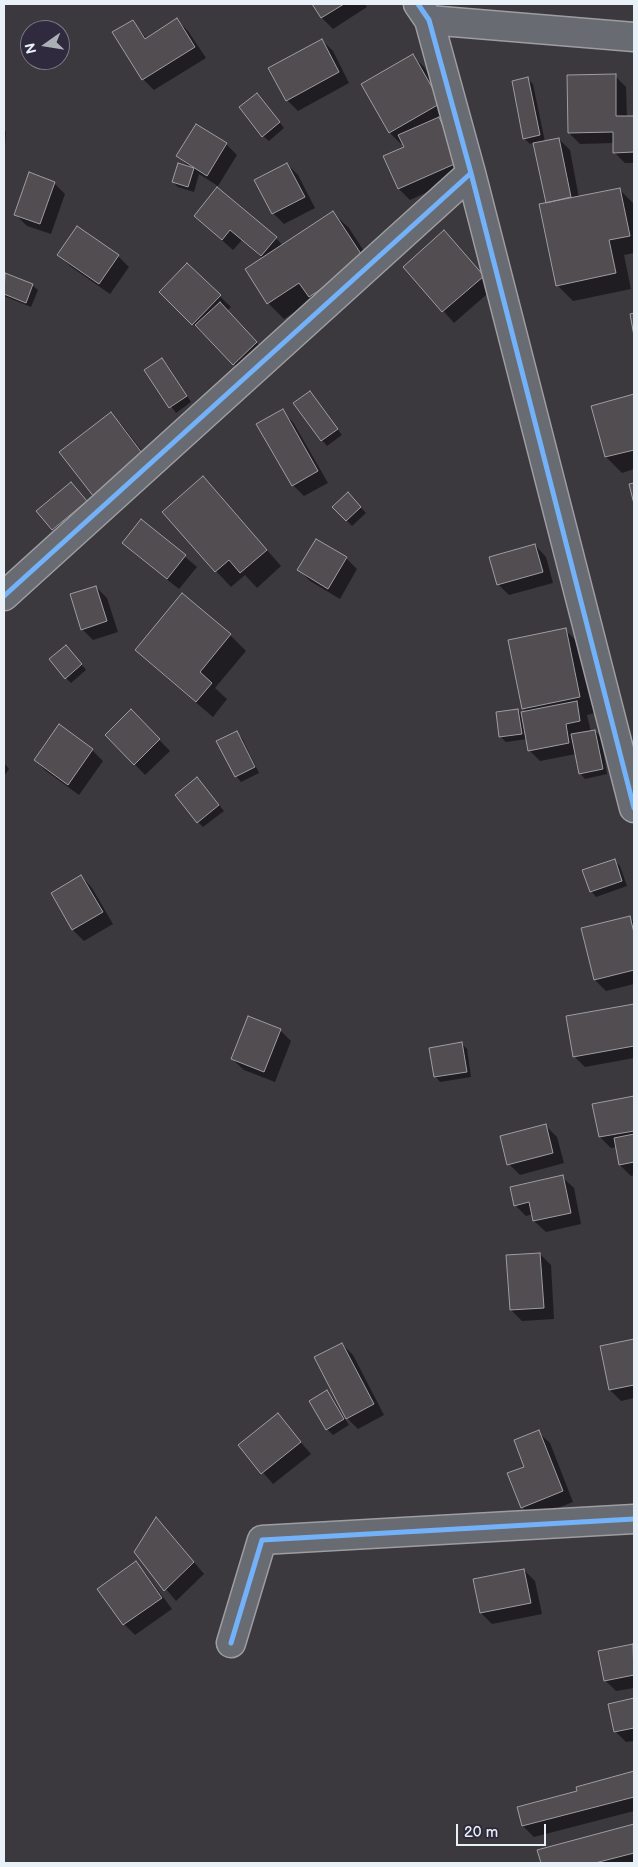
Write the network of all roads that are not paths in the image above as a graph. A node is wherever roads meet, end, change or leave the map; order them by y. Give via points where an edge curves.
1 (423, 12) edge
2 (634, 37) edge
3 (471, 173) junction
4 (4, 596) edge
5 (634, 808) edge
6 (634, 1519) edge
7 (231, 1643) dead end

1 - 2 street
1 - 3 street
3 - 4 street
3 - 5 street
6 - 7 street via 262,1540

